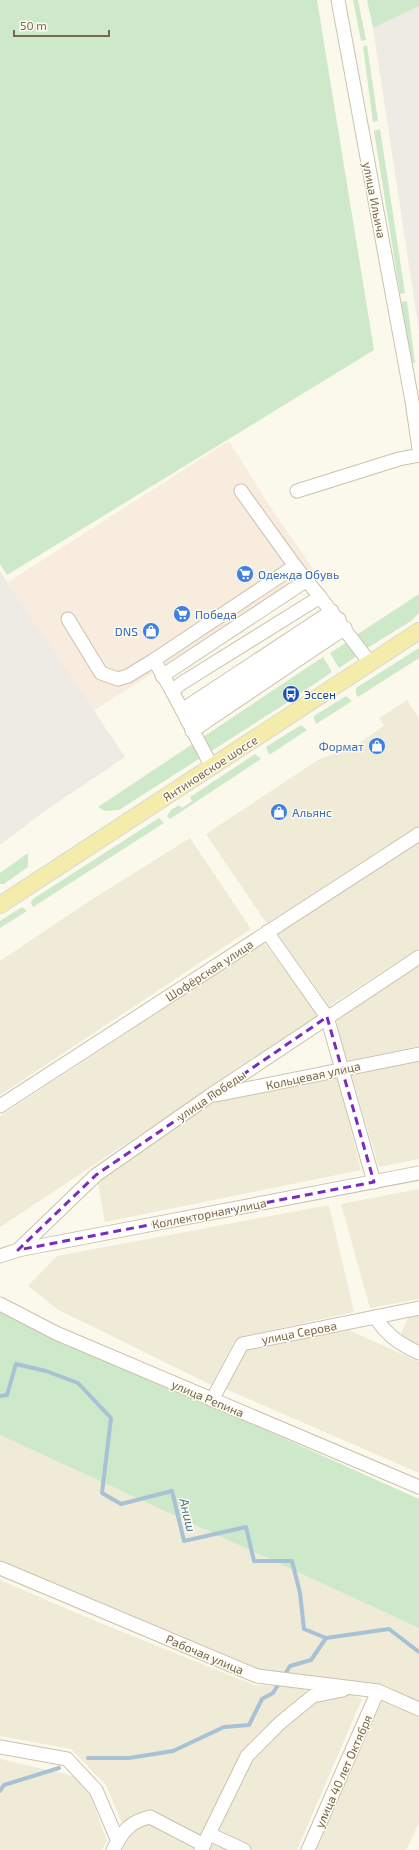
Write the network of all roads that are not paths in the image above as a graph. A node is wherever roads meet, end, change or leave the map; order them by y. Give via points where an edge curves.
1 (338, 0) edge
2 (412, 401) junction
3 (419, 414) edge
4 (419, 449) edge
5 (419, 455) edge
6 (241, 491) dead end
7 (297, 491) dead end
8 (307, 580) junction
9 (257, 591) junction
10 (331, 613) junction
11 (288, 617) junction
12 (68, 619) dead end
13 (419, 631) edge
14 (258, 636) junction
15 (179, 643) junction
16 (260, 650) junction
17 (370, 663) junction
18 (162, 676) junction
19 (250, 677) junction
20 (212, 767) junction
21 (419, 834) edge
22 (0, 905) edge
23 (267, 932) junction
24 (419, 957) edge
25 (328, 1017) junction
26 (419, 1054) edge
27 (343, 1069) junction
28 (208, 1097) junction
29 (0, 1106) edge
30 (419, 1173) edge
31 (374, 1182) junction
32 (18, 1250) junction
33 (0, 1256) edge
34 (0, 1304) edge
35 (419, 1308) edge
36 (375, 1317) junction
37 (419, 1353) edge
38 (212, 1400) junction
39 (419, 1487) edge
40 (0, 1568) edge
41 (354, 1688) junction
42 (378, 1691) junction
43 (419, 1709) edge
44 (0, 1747) edge
45 (204, 1843) edge
46 (116, 1845) edge
47 (244, 1850) edge
48 (308, 1850) edge

1 - 2 street, улица Ильича
2 - 3 street, улица Ильича
2 - 4 street, улица Ильича
5 - 7 street
6 - 9 street
8 - 9 street
8 - 10 street
8 - 18 street
9 - 10 street
9 - 11 street
9 - 11 street
9 - 14 street
9 - 15 street
9 - 19 street
9 - 19 street
9 - 19 street
9 - 19 street
9 - 19 street
10 - 11 street
10 - 16 street
10 - 17 street
10 - 19 street
10 - 19 street
10 - 19 street
11 - 14 street
11 - 19 street
11 - 19 street
12 - 15 street via 101,673 118,679 128,676
13 - 17 main road, Янтиковское шоссе
14 - 16 street
14 - 19 street
14 - 19 street
15 - 18 street
15 - 19 street
15 - 19 street
15 - 19 street
15 - 19 street
15 - 19 street
16 - 19 street
16 - 19 street
17 - 20 main road, Янтиковское шоссе
18 - 19 street
19 - 20 street
20 - 22 main road, Янтиковское шоссе
21 - 23 street, Шофёрская улица
23 - 25 street
23 - 29 street, Шофёрская улица
24 - 25 street, улица Победы
25 - 27 street
25 - 28 street, улица Победы
26 - 27 street, Кольцевая улица
27 - 28 street, Кольцевая улица
27 - 31 street
28 - 32 street, улица Победы via 96,1175
30 - 31 street, Коллекторная улица
31 - 32 street, Коллекторная улица
32 - 33 street, Коллекторная улица
34 - 38 street, улица Репина via 56,1332
35 - 36 street, улица Серова
36 - 37 street via 384,1331 398,1343
36 - 38 street, улица Серова via 242,1344
38 - 39 street, улица Репина
40 - 41 street, Рабочая улица via 257,1676
41 - 42 street, Рабочая улица
41 - 45 street via 313,1696 281,1722 247,1756
42 - 43 street, Рабочая улица
42 - 48 street, улица 40 лет Октября
44 - 46 street via 67,1759 96,1790
45 - 46 street via 150,1817 137,1820 129,1826
45 - 47 street

